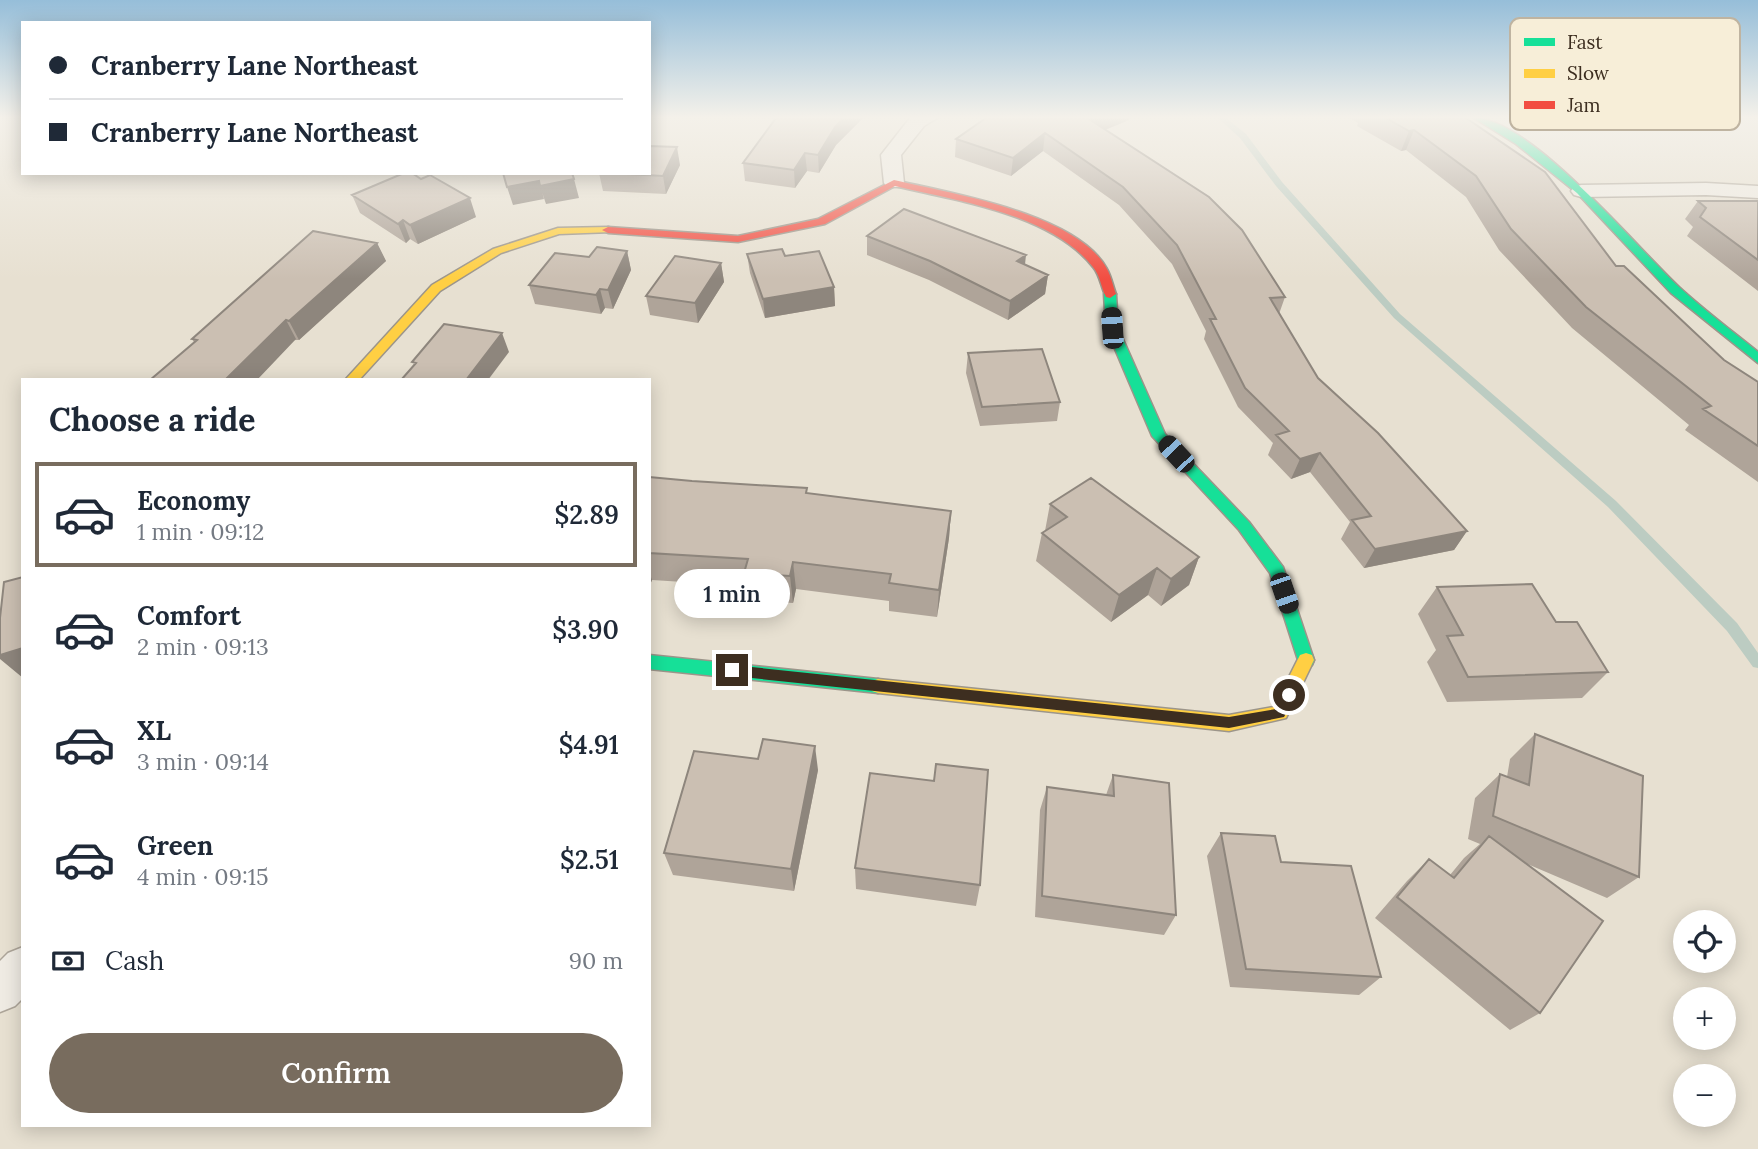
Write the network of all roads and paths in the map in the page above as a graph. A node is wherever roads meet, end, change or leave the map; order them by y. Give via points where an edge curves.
1 (893, 172) edge
2 (1556, 172) edge
3 (894, 183) junction
4 (1581, 191) junction
5 (1758, 192) edge
6 (1758, 359) edge
7 (353, 378) edge
8 (651, 662) edge
9 (21, 970) edge
10 (0, 990) edge

1 - 3 street
2 - 4 street
3 - 7 street via 821,222 738,239 626,230 558,231 497,251 436,288
3 - 8 street via 1052,227 1090,251 1109,286 1112,328 1159,436 1244,526 1277,571 1307,658 1280,713 1229,723
4 - 5 street
4 - 6 street via 1675,290
9 - 10 street

